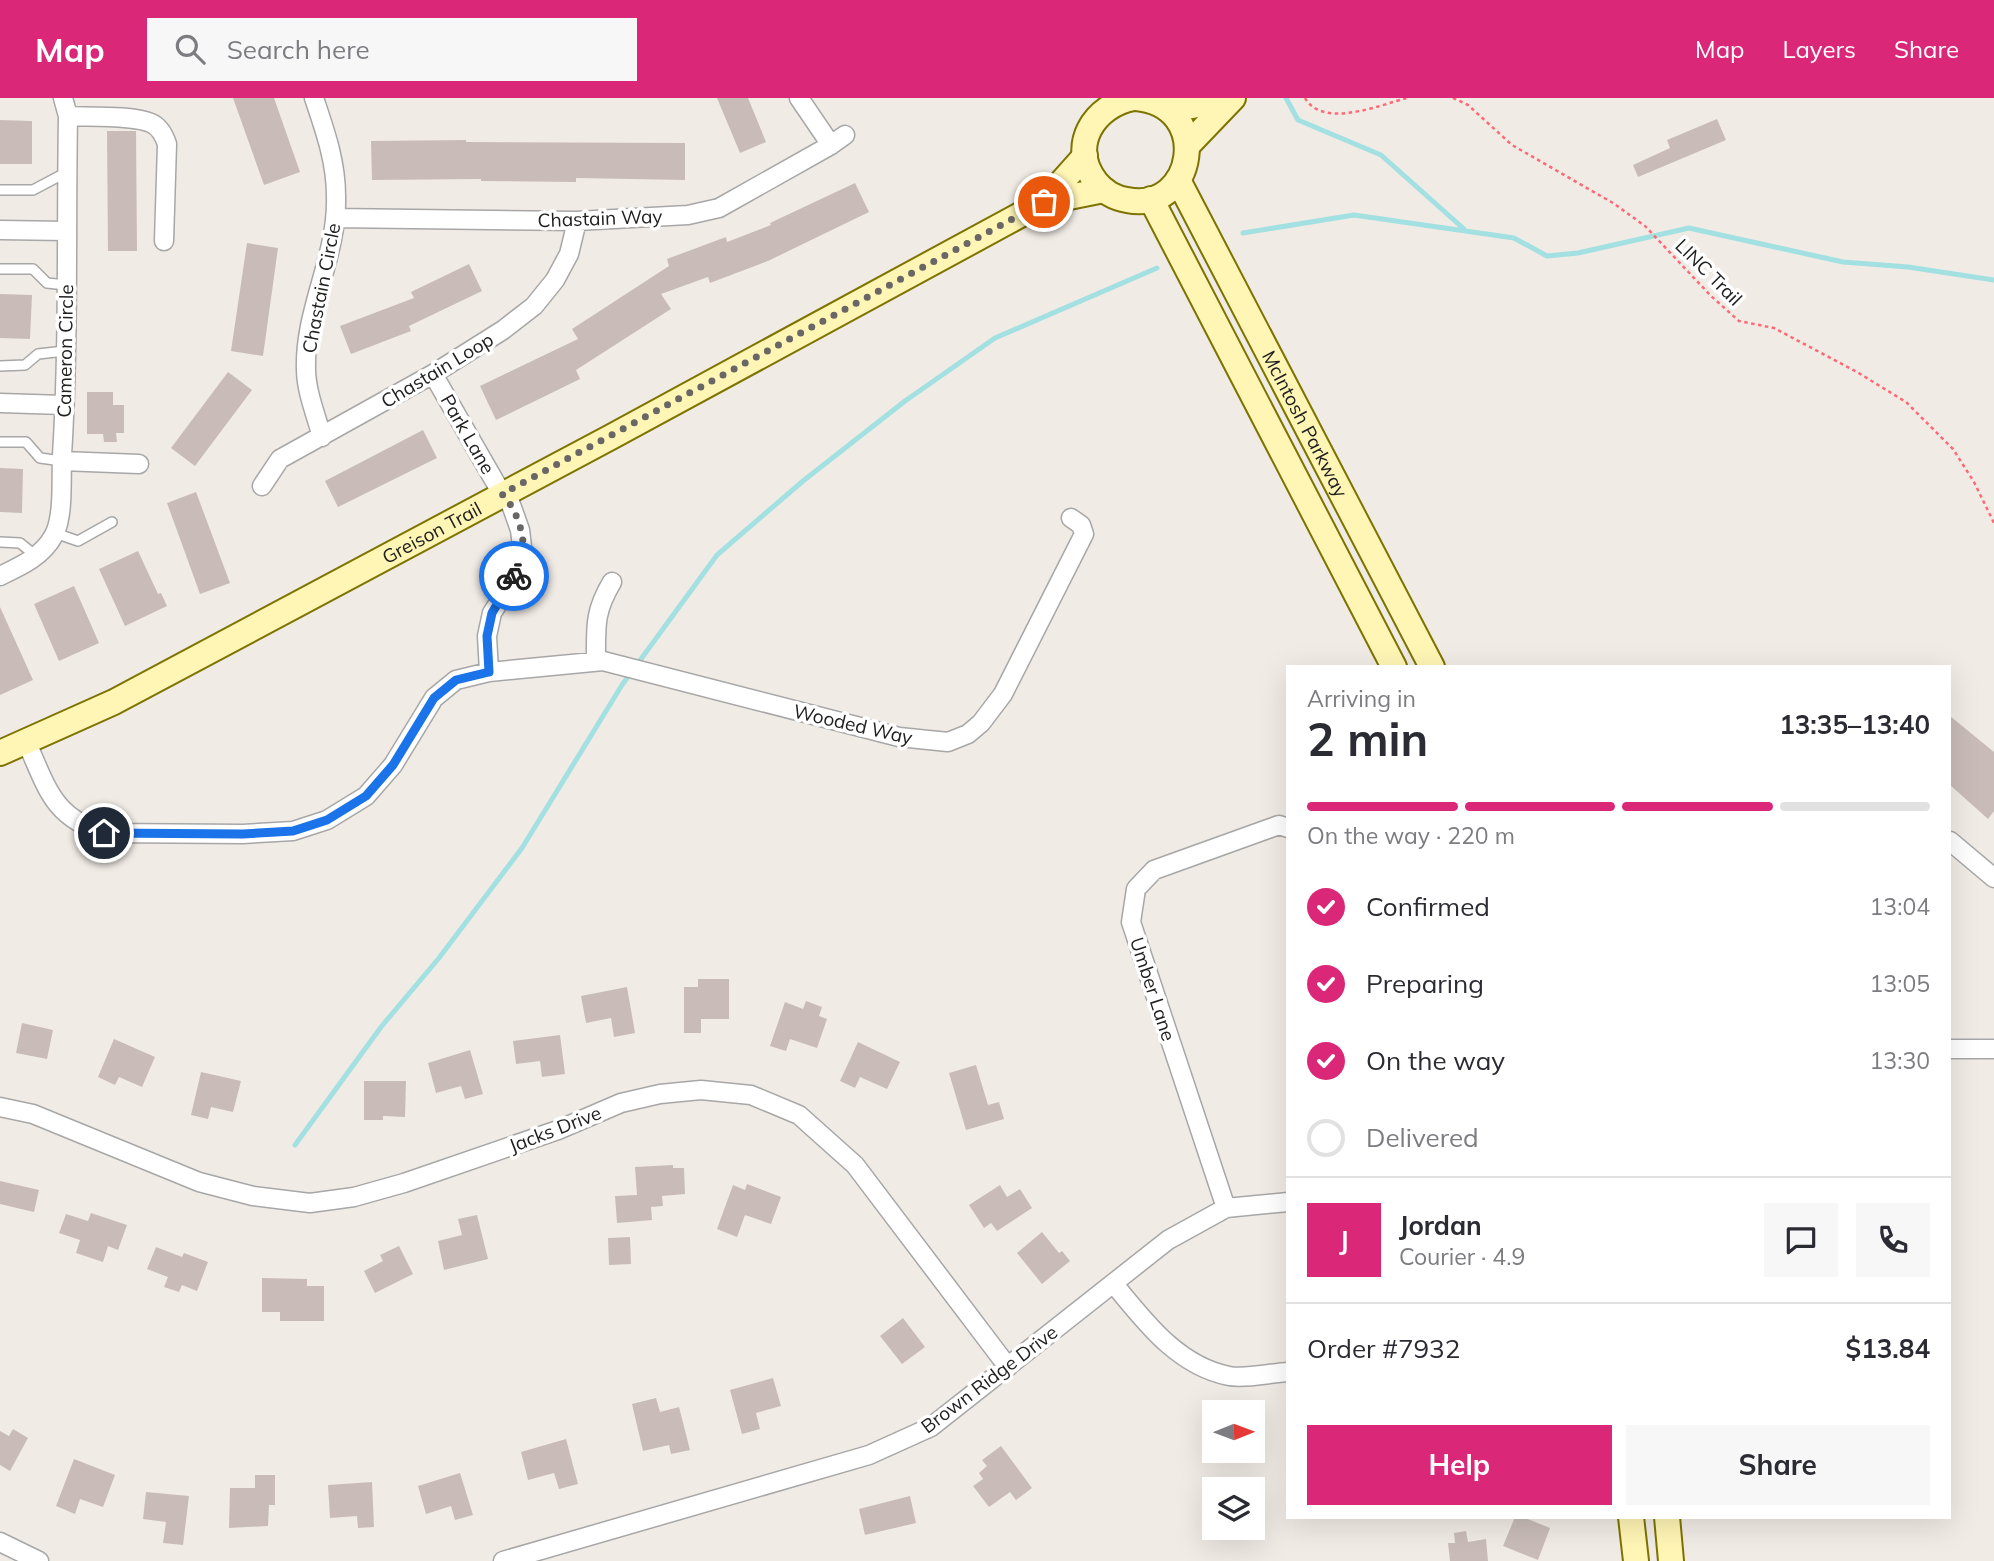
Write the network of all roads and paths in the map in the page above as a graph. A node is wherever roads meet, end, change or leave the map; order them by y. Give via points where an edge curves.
1 (63, 98) edge
2 (314, 98) edge
3 (799, 98) edge
4 (1135, 98) edge
5 (1306, 98) edge
6 (1407, 98) edge
7 (1453, 98) edge
8 (1232, 99) edge
9 (1094, 108) edge
10 (1170, 110) junction
11 (68, 117) junction
12 (1188, 145) junction
13 (1085, 156) junction
14 (67, 172) junction
15 (1178, 180) junction
16 (0, 190) edge
17 (1104, 190) junction
18 (1151, 200) junction
19 (1044, 202) junction
20 (335, 218) junction
21 (578, 221) junction
22 (0, 230) edge
23 (66, 231) junction
24 (164, 242) dead end
25 (0, 269) edge
26 (66, 285) junction
27 (65, 352) junction
28 (0, 366) edge
29 (433, 374) junction
30 (0, 403) edge
31 (64, 405) junction
32 (322, 437) junction
33 (0, 442) edge
34 (62, 461) junction
35 (139, 464) dead end
36 (261, 486) dead end
37 (502, 494) junction
38 (1071, 518) dead end
39 (112, 522) dead end
40 (1994, 523) edge
41 (55, 533) junction
42 (0, 542) edge
43 (36, 556) junction
44 (0, 576) edge
45 (612, 582) dead end
46 (596, 661) junction
47 (1393, 665) edge
48 (1431, 665) edge
49 (489, 672) junction
50 (26, 741) junction
51 (0, 753) edge
52 (1286, 827) edge
53 (1951, 842) edge
54 (1994, 878) edge
55 (1951, 1049) edge
56 (1994, 1049) edge
57 (0, 1107) edge
58 (1286, 1202) edge
59 (1226, 1208) junction
60 (1114, 1284) junction
61 (1009, 1367) junction
62 (1286, 1372) edge
63 (1631, 1519) edge
64 (1667, 1519) edge
65 (0, 1542) edge
66 (39, 1561) edge
67 (503, 1561) edge
68 (1636, 1561) edge
69 (1671, 1561) edge

1 - 11 street, Cameron Circle
2 - 20 street, Chastain Circle via 334,162
3 - 21 street, Chastain Way via 838,140 719,208 688,215
4 - 9 street
4 - 10 street
5 - 6 path via 1321,111 1338,114
7 - 40 path, LINC Trail via 1468,105 1512,145 1645,226 1739,321 1774,328 1906,402 1953,449
8 - 10 street
8 - 12 street
9 - 13 street
10 - 12 street
11 - 14 street, Cameron Circle
11 - 24 street via 140,120 162,131 167,144
12 - 15 street via 1188,158
13 - 17 street via 1088,169
13 - 19 street, Greison Trail
14 - 16 lane via 33,190
14 - 23 street, Cameron Circle
15 - 18 street
15 - 48 street, McIntosh Parkway
17 - 18 street via 1135,202
17 - 19 street, Greison Trail
18 - 47 street, McIntosh Parkway
19 - 37 street, Greison Trail
20 - 21 street, Chastain Way
20 - 32 street, Chastain Circle via 308,335 306,371
21 - 29 street, Chastain Loop via 569,254 534,306
22 - 23 street
23 - 26 street, Cameron Circle
25 - 26 lane via 33,270 47,283
26 - 27 street, Cameron Circle
27 - 28 lane via 38,354 26,365
27 - 31 street, Cameron Circle
29 - 32 street, Chastain Loop
29 - 37 street, Park Lane
30 - 31 street
31 - 34 street, Cameron Circle
32 - 36 street, Chastain Loop via 280,459
33 - 34 lane via 26,442 40,458
34 - 35 street
34 - 41 street, Cameron Circle
37 - 49 street via 520,530 523,555 492,613 487,636
37 - 50 street, Greison Trail via 114,702
38 - 46 street, Wooded Way via 1084,534 1003,694 981,723 948,742 899,737
39 - 41 lane via 78,541
41 - 43 street
42 - 43 lane via 20,543
43 - 44 street
45 - 46 street via 596,617
46 - 49 street, Wooded Way
49 - 50 street, Wooded Way via 456,680 434,698 393,765 366,796 327,820 293,831 104,833 84,827 62,813
50 - 51 street, Greison Trail
52 - 59 street, Umber Lane via 1279,825 1154,870 1136,890 1131,922
53 - 54 street
55 - 56 street
57 - 61 street, Jacks Drive via 33,1114 200,1182 253,1196 310,1203 404,1184 621,1103 701,1090 751,1095 799,1115 855,1164
58 - 59 street, Brown Ridge Drive
59 - 60 street, Brown Ridge Drive via 1168,1240
60 - 61 street, Brown Ridge Drive
60 - 62 street via 1159,1337 1200,1367 1231,1377
61 - 67 street, Brown Ridge Drive via 931,1427 869,1455
63 - 68 street
64 - 69 street
65 - 66 street

